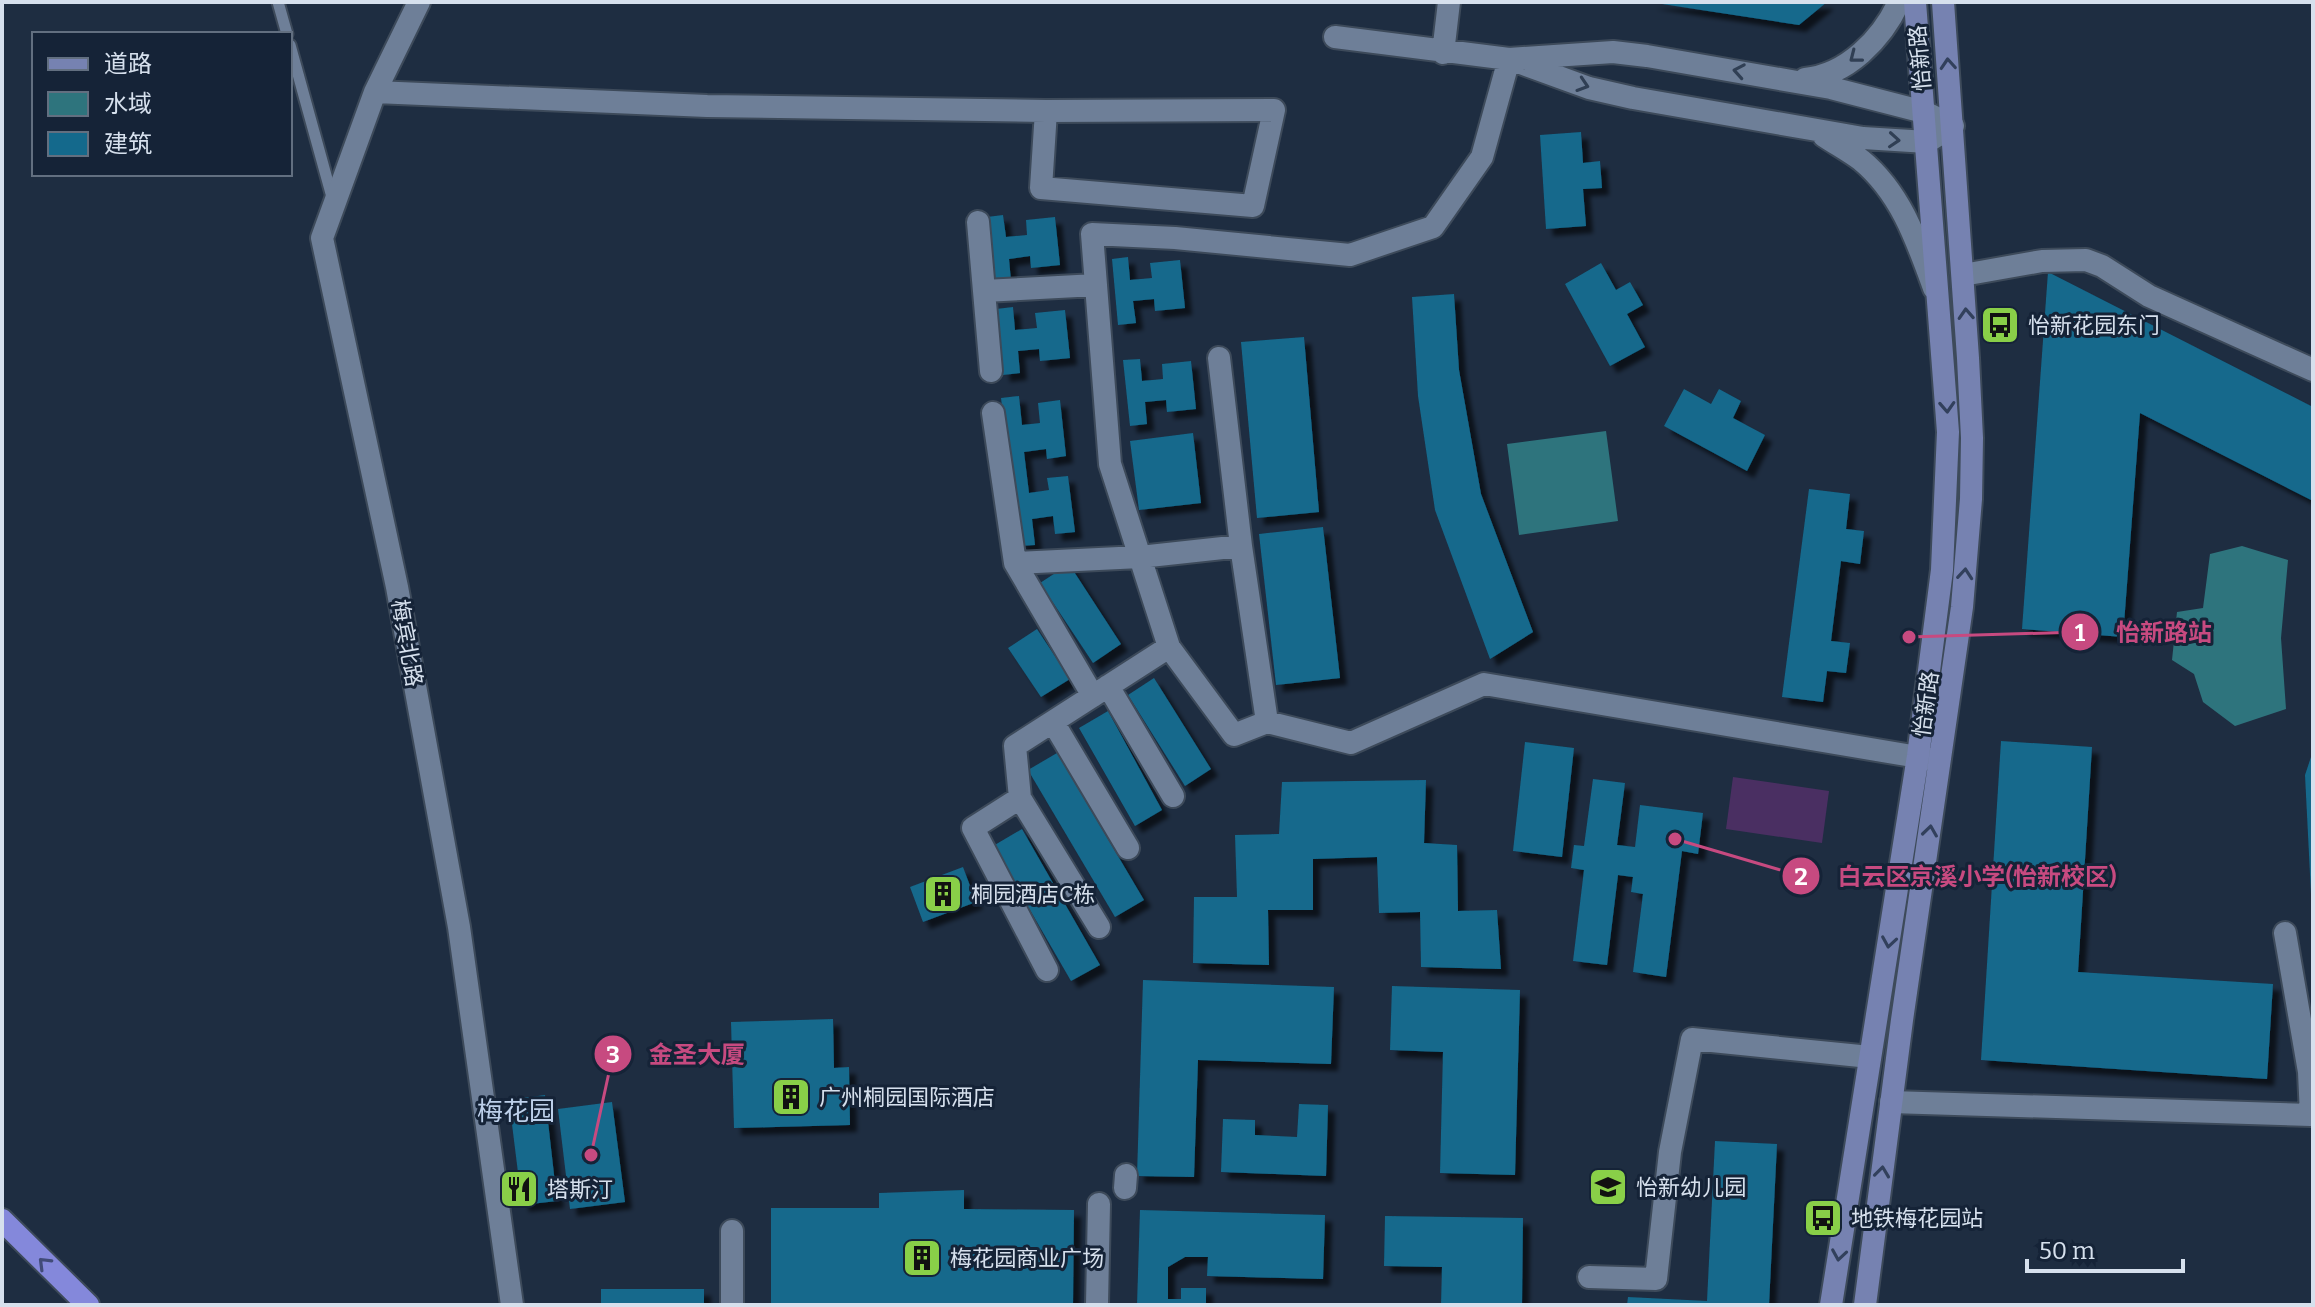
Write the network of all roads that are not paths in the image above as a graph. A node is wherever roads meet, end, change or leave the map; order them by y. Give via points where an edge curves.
1 (278, 2) edge
2 (419, 2) edge
3 (1449, 2) edge
4 (1899, 2) edge
5 (1915, 2) edge
6 (1943, 2) edge
7 (286, 32) edge
8 (1335, 37) dead end
9 (292, 52) edge
10 (1443, 53) junction
11 (1509, 59) junction
12 (1789, 80) junction
13 (375, 92) junction
14 (1046, 111) junction
15 (1924, 112) junction
16 (1953, 126) junction
17 (1813, 129) junction
18 (1927, 142) junction
19 (333, 202) junction
20 (978, 222) dead end
21 (1963, 275) junction
22 (1096, 285) junction
23 (984, 291) junction
24 (1939, 301) junction
25 (1219, 358) dead end
26 (2313, 370) edge
27 (991, 371) dead end
28 (993, 413) dead end
29 (1241, 546) junction
30 (1140, 557) junction
31 (1015, 563) junction
32 (1169, 647) junction
33 (1101, 691) junction
34 (1053, 722) junction
35 (1267, 722) junction
36 (1930, 758) junction
37 (1173, 796) dead end
38 (1020, 798) junction
39 (1128, 848) dead end
40 (1099, 927) dead end
41 (2285, 933) dead end
42 (1047, 970) dead end
43 (1870, 1057) junction
44 (1891, 1102) junction
45 (2312, 1114) edge
46 (1099, 1204) dead end
47 (2, 1220) edge
48 (732, 1231) dead end
49 (1589, 1277) dead end
50 (88, 1305) edge
51 (512, 1305) edge
52 (732, 1305) edge
53 (1097, 1305) edge
54 (1831, 1305) edge
55 (1865, 1305) edge

1 - 7 lane
2 - 13 street, 梅宾北路
3 - 10 street
4 -> 12 street via 1875,39 1853,60 1818,78
5 - 15 main road, 怡新路
16 -> 6 main road, 怡新路
8 - 10 street
9 - 19 lane
10 - 11 street
12 -> 11 street via 1613,52
11 -> 17 street via 1589,88
11 - 22 street via 1482,157 1433,227 1350,255 1092,234
12 - 15 street
13 - 14 street via 707,106
13 - 19 street, 梅宾北路
14 - 14 street via 1274,110 1253,206 1041,188
15 - 16 street
15 - 18 main road, 怡新路
16 - 18 street
16 - 21 main road, 怡新路
17 -> 18 street
17 - 24 street via 1858,157 1886,186 1908,223
18 - 24 main road, 怡新路
19 - 51 street, 梅宾北路 via 322,238 397,587 459,927
20 - 23 street
21 - 26 street via 2042,261 2086,260 2149,296
36 -> 21 main road, 怡新路 via 1962,607 1971,499
22 - 23 street
22 - 30 street via 1110,464
23 - 27 street
24 -> 36 main road, 怡新路 via 1948,432
25 - 29 street
28 - 31 street
29 - 30 street
29 - 35 street
30 - 31 street
30 - 32 street
31 - 33 street
32 - 33 street
32 - 35 street via 1234,735
33 - 34 street
33 - 37 street
34 - 38 street via 1015,746
34 - 39 street
35 - 36 street via 1351,743 1484,684
36 -> 43 main road, 怡新路
44 -> 36 main road, 怡新路
38 - 40 street
38 - 42 street via 973,828
41 - 45 street
43 - 49 street via 1692,1039 1670,1152 1656,1279
43 -> 54 main road, 怡新路
44 - 45 street
55 -> 44 main road, 怡新路
46 - 53 street
50 -> 47 highway
48 - 52 street

